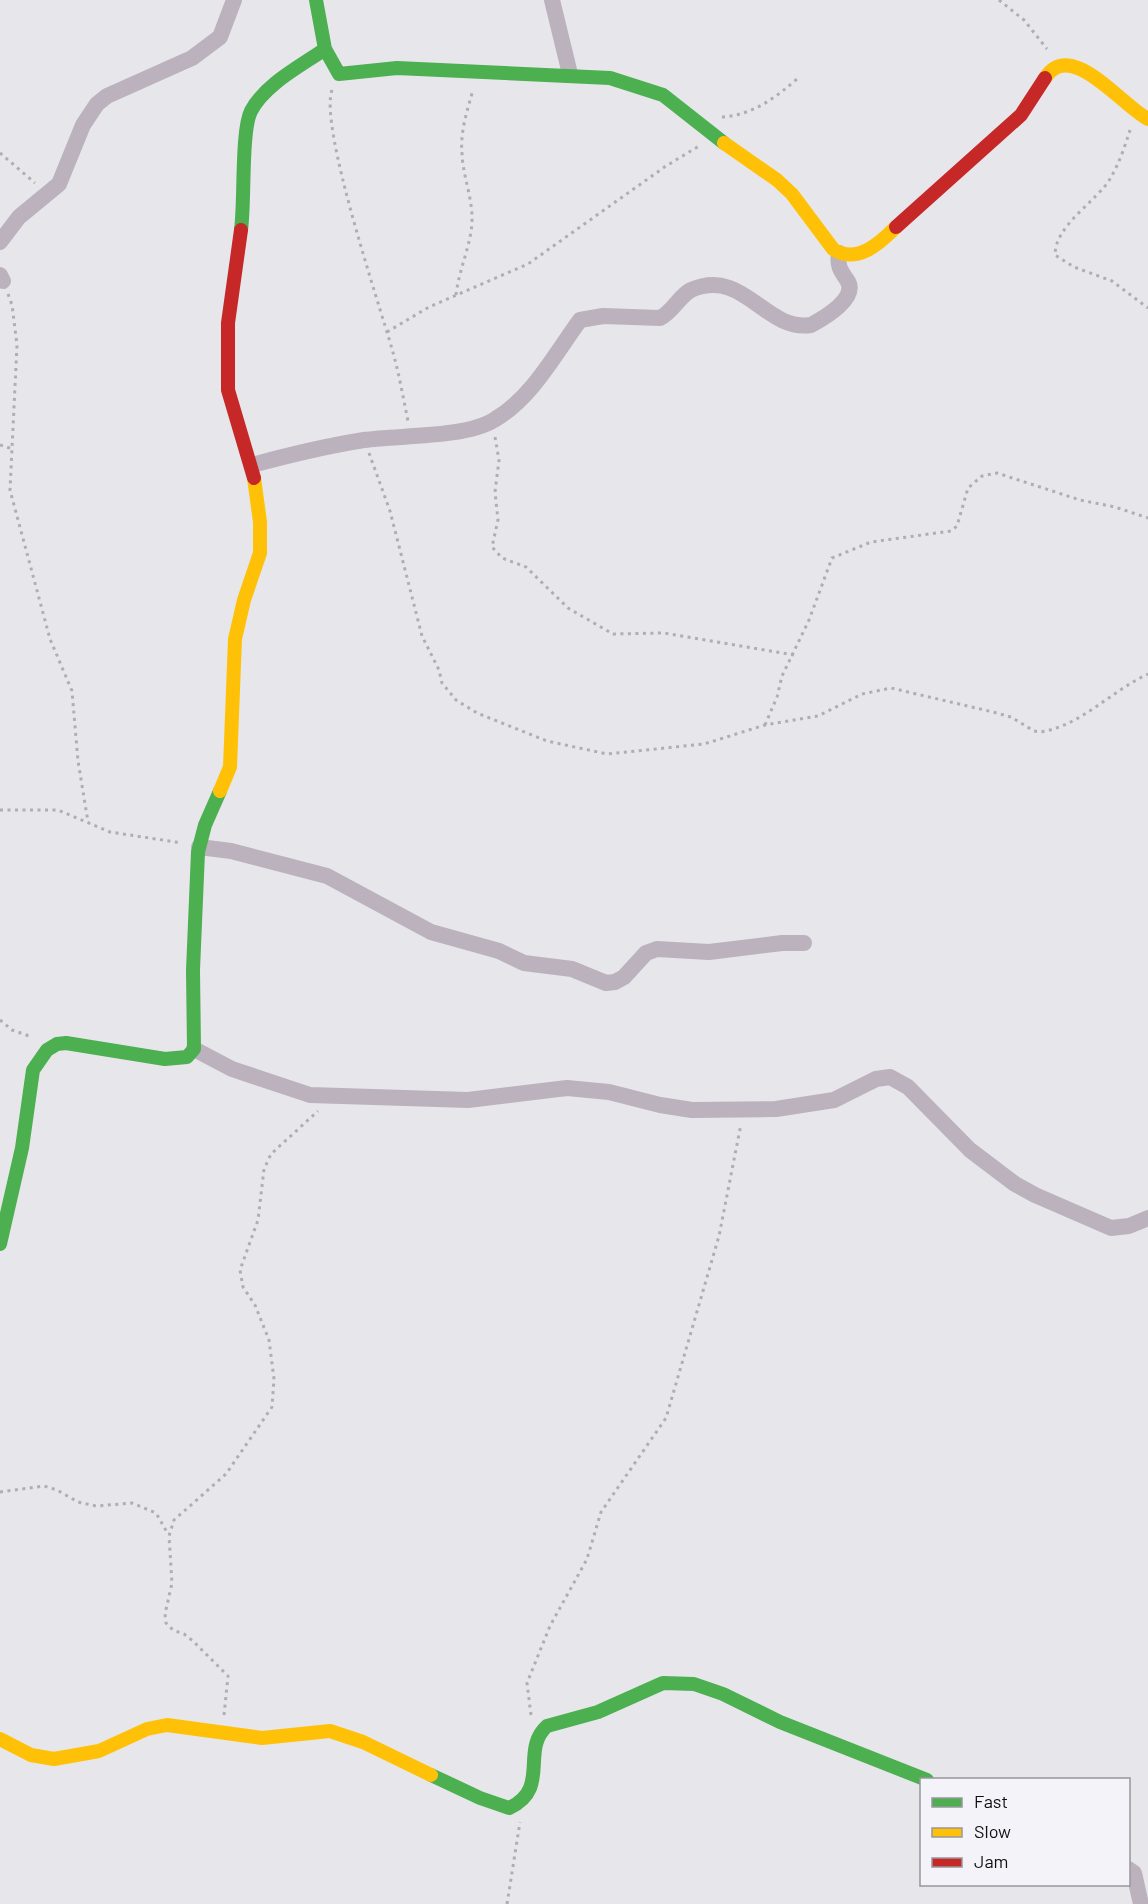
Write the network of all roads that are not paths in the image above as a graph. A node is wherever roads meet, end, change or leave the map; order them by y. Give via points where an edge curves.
1 (234, 0) edge
2 (316, 0) edge
3 (552, 0) edge
4 (325, 49) junction
5 (570, 74) junction
6 (1148, 119) edge
7 (0, 242) edge
8 (839, 253) junction
9 (252, 465) junction
10 (199, 847) junction
11 (804, 943) dead end
12 (195, 1049) junction
13 (1148, 1218) edge
14 (0, 1244) edge
15 (0, 1739) edge
16 (924, 1778) edge
17 (1130, 1870) edge
18 (1141, 1904) edge

1 - 7 street via 220,37 192,58 97,104 83,125 59,184 19,217
2 - 4 street
3 - 5 street
4 - 5 street via 339,74 397,68
4 - 9 street via 268,90 247,122 246,204 228,323 228,390
5 - 8 street via 610,78 663,95 777,180 792,194 822,238
6 - 8 street via 1098,80 1073,65 1061,63 1043,80 1021,115 875,248 854,254
8 - 9 street via 837,263 849,285 848,294 844,302 811,325 771,314 732,287 689,291 660,318 583,319 535,383 495,420 455,431 364,440
9 - 10 street via 260,553 241,608 236,639 230,767
10 - 11 street via 318,873 431,932 499,951 524,963 572,969 606,983 624,977 646,953 657,949 709,952
10 - 12 street via 193,970
12 - 13 street via 232,1069 310,1095 468,1100 567,1089 609,1092 692,1110 744,1110 808,1106 834,1100 876,1079 890,1077 908,1087 970,1150 1035,1195 1111,1228
12 - 14 street via 187,1058 165,1059 66,1043 57,1044 39,1059 33,1070 21,1157
15 - 16 street via 31,1755 54,1759 99,1751 167,1725 262,1738 342,1733 509,1808 521,1803 533,1784 535,1748 541,1732 557,1721 580,1718 676,1681 723,1694 780,1722
17 - 18 street

